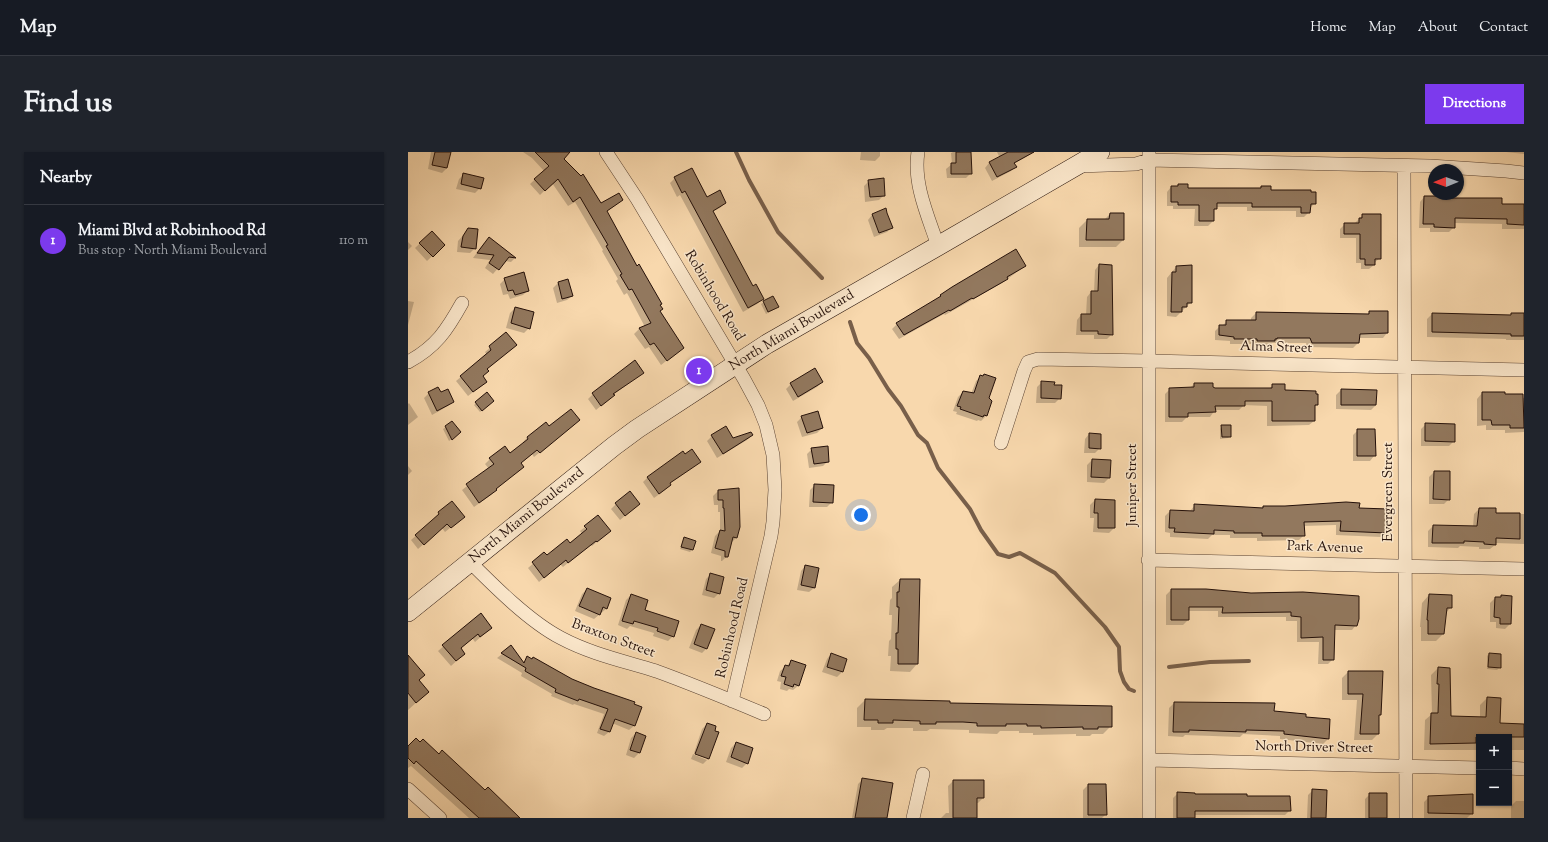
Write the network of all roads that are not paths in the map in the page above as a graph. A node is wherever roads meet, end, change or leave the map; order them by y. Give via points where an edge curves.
1 (606, 152) edge
2 (918, 152) edge
3 (1100, 152) edge
4 (1149, 156) edge
5 (1074, 166) junction
6 (1404, 166) junction
7 (1524, 173) edge
8 (938, 246) junction
9 (462, 303) dead end
10 (1150, 360) junction
11 (408, 362) edge
12 (735, 363) junction
13 (1405, 367) junction
14 (1524, 370) edge
15 (1002, 444) dead end
16 (1148, 560) junction
17 (470, 562) junction
18 (1406, 567) junction
19 (1524, 569) edge
20 (408, 612) edge
21 (732, 701) junction
22 (764, 714) dead end
23 (1149, 760) junction
24 (1406, 766) junction
25 (1476, 768) edge
26 (1512, 768) edge
27 (1524, 769) edge
28 (923, 774) dead end
29 (408, 789) edge
30 (440, 818) edge
31 (913, 818) edge
32 (1149, 818) edge
33 (1406, 818) edge

1 - 12 street, Robinhood Road
2 - 8 street via 919,185
3 - 5 main road, North Miami Boulevard
4 - 5 street via 1136,164
4 - 6 street
4 - 10 street, Juniper Street
5 - 8 main road, North Miami Boulevard
6 - 7 street
6 - 13 street, Evergreen Street
8 - 12 main road, North Miami Boulevard
9 - 11 street via 448,329 420,356
10 - 13 street, Alma Street
10 - 15 street, Alma Street via 1052,358 1028,362 1020,380
10 - 16 street, Juniper Street
12 - 17 main road, North Miami Boulevard via 620,442
12 - 21 street, Robinhood Road via 766,425 773,455 775,490 771,536
13 - 14 street, Alma Street
13 - 18 street, Evergreen Street
16 - 18 street, Park Avenue
16 - 23 street, Juniper Street
17 - 20 main road, North Miami Boulevard
17 - 21 street, Braxton Street via 510,599 561,638 592,652 657,672
18 - 19 street, Park Avenue
18 - 24 street, Evergreen Street
21 - 22 street, Braxton Street
23 - 24 street, North Driver Street
23 - 32 street, Juniper Street
24 - 25 street, North Driver Street
24 - 33 street, Evergreen Street
26 - 27 street
28 - 31 street
29 - 30 street

